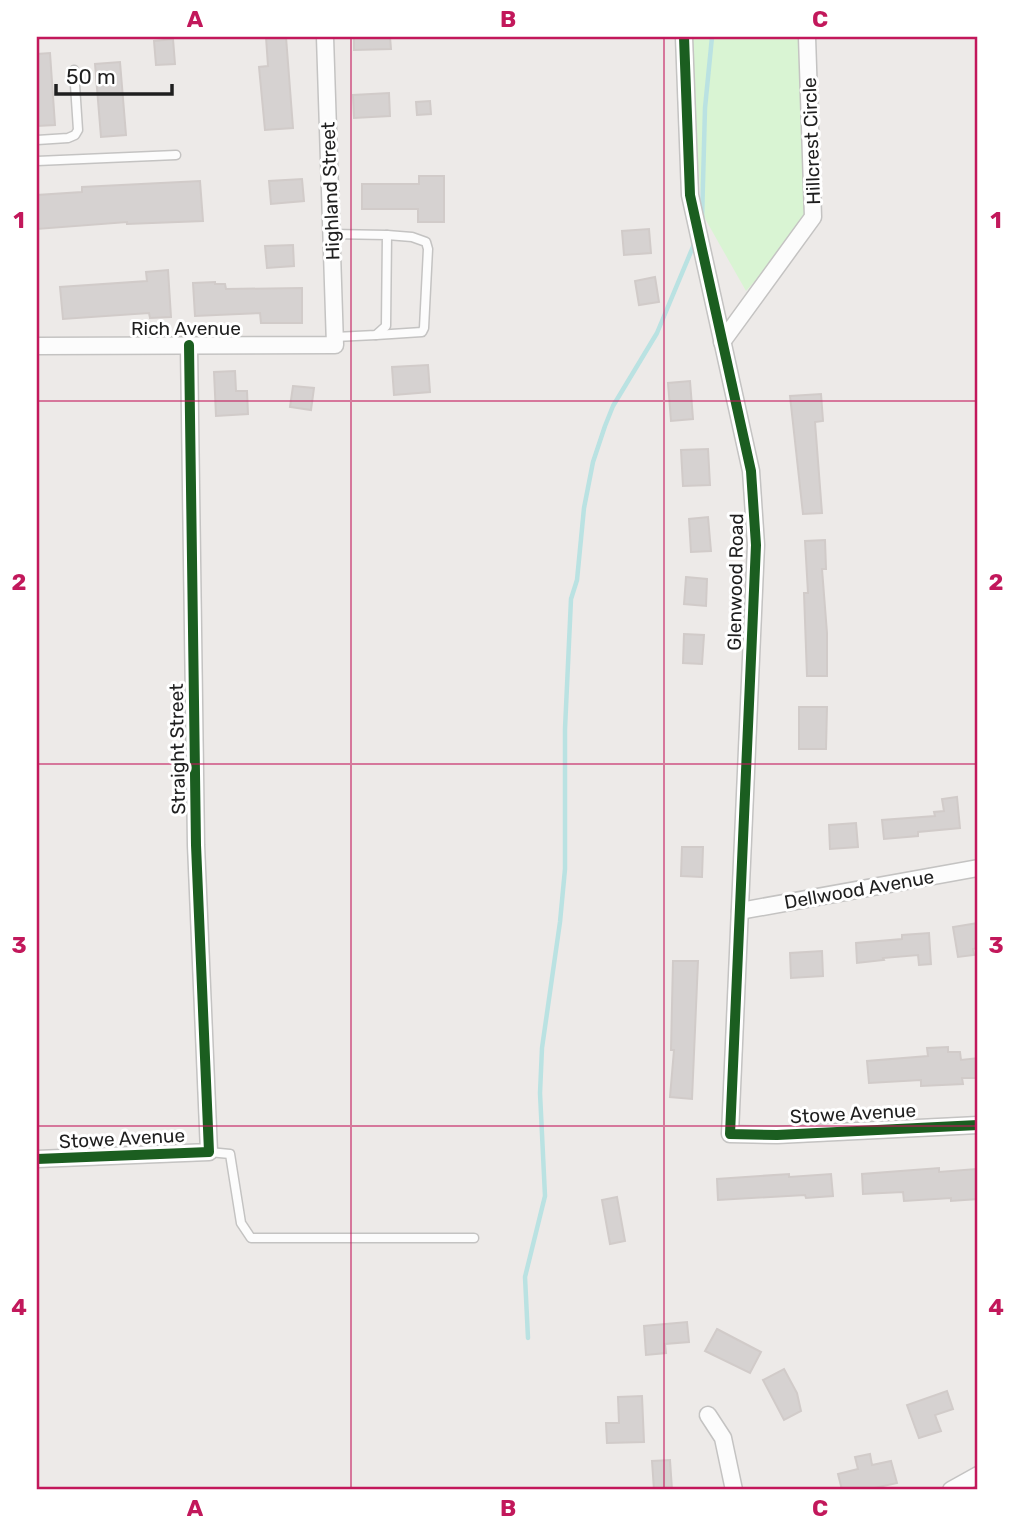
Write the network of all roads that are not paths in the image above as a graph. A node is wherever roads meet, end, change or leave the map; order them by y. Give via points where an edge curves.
1 (325, 37) edge
2 (684, 37) edge
3 (807, 37) edge
4 (74, 70) dead end
5 (37, 140) edge
6 (176, 155) dead end
7 (37, 161) edge
8 (331, 234) junction
9 (387, 235) junction
10 (376, 335) junction
11 (335, 341) junction
12 (722, 342) junction
13 (189, 345) junction
14 (37, 346) edge
15 (978, 868) edge
16 (740, 911) junction
17 (978, 1125) edge
18 (730, 1134) joint
19 (209, 1152) junction
20 (37, 1160) edge
21 (474, 1238) dead end
22 (708, 1415) dead end
23 (978, 1475) edge
24 (733, 1490) edge
25 (951, 1490) edge

1 - 8 street, Highland Street
2 - 12 street, Glenwood Road via 690,195
3 - 12 street, Hillcrest Circle via 813,217
4 - 5 lane via 78,130 68,138
6 - 7 lane
8 - 9 lane
8 - 11 street, Highland Street
9 - 10 lane via 386,326
9 - 10 lane via 426,242 424,328 422,332
10 - 11 lane
11 - 13 street, Rich Avenue
12 - 16 street, Glenwood Road via 751,471 756,545
13 - 14 street, Rich Avenue
13 - 19 street, Straight Street via 196,845
15 - 16 street, Dellwood Avenue
16 - 18 street, Glenwood Road
17 - 18 street, Stowe Avenue
19 - 20 street, Stowe Avenue
19 - 21 lane via 230,1154 241,1223 251,1238
22 - 24 street via 723,1438
23 - 25 street

